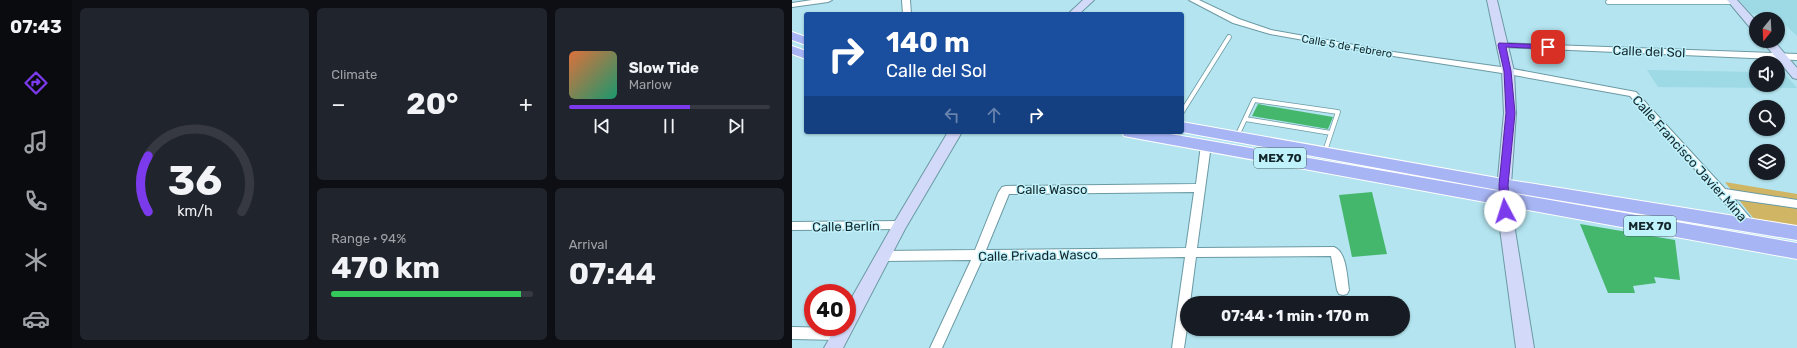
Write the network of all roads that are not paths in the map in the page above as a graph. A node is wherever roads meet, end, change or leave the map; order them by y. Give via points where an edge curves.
1 (828, 0) edge
2 (906, 0) edge
3 (1089, 0) edge
4 (1193, 0) edge
5 (1492, 0) edge
6 (1733, 1) edge
7 (1608, 2) dead end
8 (792, 5) edge
9 (907, 12) edge
10 (1075, 12) edge
11 (1749, 20) edge
12 (792, 36) edge
13 (1229, 37) dead end
14 (804, 40) edge
15 (1502, 45) junction
16 (1774, 48) edge
17 (792, 50) edge
18 (804, 54) edge
19 (1759, 56) edge
20 (1781, 56) edge
21 (1785, 57) edge
22 (1797, 57) edge
23 (1785, 61) edge
24 (1508, 71) junction
25 (1797, 75) edge
26 (1184, 109) edge
27 (1245, 119) junction
28 (1184, 127) edge
29 (1330, 133) junction
30 (954, 134) edge
31 (1141, 134) edge
32 (1237, 136) junction
33 (1206, 145) junction
34 (1324, 153) junction
35 (1200, 188) junction
36 (1503, 192) junction
37 (1722, 193) junction
38 (1797, 204) edge
39 (900, 225) junction
40 (792, 226) edge
41 (1753, 227) junction
42 (1797, 233) edge
43 (1797, 251) edge
44 (1192, 252) junction
45 (883, 256) junction
46 (978, 256) junction
47 (1343, 290) dead end
48 (856, 306) edge
49 (792, 333) edge
50 (804, 333) edge
51 (936, 348) edge
52 (1178, 348) edge
53 (1525, 348) edge

1 - 8 street
2 - 9 street
3 - 10 street
4 - 24 street, Calle 5 de Febrero via 1236,21 1270,32
5 - 15 street
6 - 7 lane
6 - 11 street
12 - 14 main road
13 - 26 lane
15 - 19 street, Calle del Sol
15 - 24 street
16 - 20 street
17 - 18 main road
21 - 22 street, Calle del Sol
23 - 25 street
24 - 36 street via 1510,113
24 - 37 street, Calle Francisco Javier Mina via 1633,94
27 - 29 lane
27 - 29 lane via 1254,100 1338,112
27 - 32 lane
28 - 32 main road, MEX 70
29 - 34 lane
30 - 39 street
31 - 33 main road, MEX 70
32 - 34 main road, MEX 70
33 - 35 street
33 - 36 main road, MEX 70 via 1319,165
34 - 36 main road, MEX 70
35 - 44 street
35 - 46 street, Calle Wasco via 1010,189 1004,192
36 - 41 main road, MEX 70
36 - 43 main road, MEX 70
36 - 53 street
37 - 38 street
37 - 41 street, Calle Francisco Javier Mina
39 - 40 street, Calle Berlín
39 - 45 street
41 - 42 main road, MEX 70
44 - 46 street, Calle Privada Wasco
44 - 47 street via 1334,252
44 - 52 street
45 - 46 street, Calle Privada Wasco
45 - 48 street
46 - 51 street, Calle Wasco
49 - 50 street

